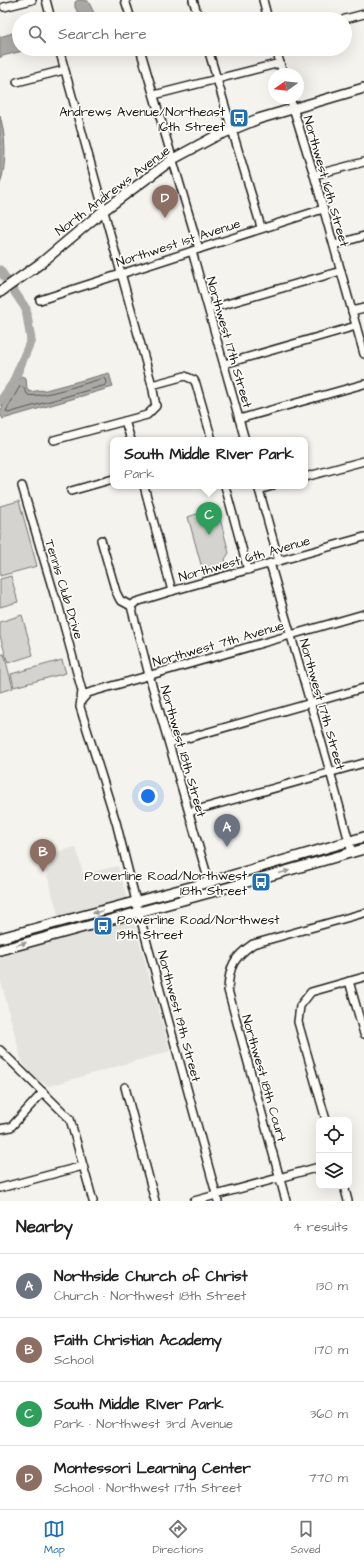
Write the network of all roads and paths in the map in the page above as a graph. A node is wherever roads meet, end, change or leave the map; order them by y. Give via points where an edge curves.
1 (32, 0) edge
2 (46, 0) edge
3 (125, 0) edge
4 (194, 0) edge
5 (263, 0) edge
6 (4, 7) dead end
7 (49, 12) edge
8 (129, 12) edge
9 (197, 12) edge
10 (266, 12) edge
11 (364, 14) edge
12 (352, 17) edge
13 (61, 56) edge
14 (142, 56) edge
15 (210, 56) edge
16 (278, 56) edge
17 (280, 62) junction
18 (282, 68) edge
19 (64, 70) junction
20 (217, 79) junction
21 (17, 82) dead end
22 (364, 88) edge
23 (154, 95) junction
24 (292, 104) edge
25 (293, 108) junction
26 (232, 129) junction
27 (173, 159) junction
28 (364, 162) edge
29 (314, 175) junction
30 (323, 209) junction
31 (103, 211) junction
32 (261, 228) junction
33 (364, 236) edge
34 (334, 245) junction
35 (196, 250) junction
36 (341, 271) junction
37 (121, 273) junction
38 (1, 292) edge
39 (40, 300) dead end
40 (364, 308) edge
41 (209, 309) junction
42 (352, 311) junction
43 (356, 326) junction
44 (364, 354) edge
45 (224, 364) junction
46 (364, 384) edge
47 (152, 385) junction
48 (239, 419) junction
49 (125, 421) junction
50 (130, 437) edge
51 (211, 437) edge
52 (244, 437) edge
53 (54, 440) dead end
54 (364, 461) edge
55 (308, 476) edge
56 (110, 480) edge
57 (22, 486) dead end
58 (145, 489) edge
59 (226, 489) edge
60 (258, 489) edge
61 (71, 491) dead end
62 (364, 537) edge
63 (101, 540) dead end
64 (279, 561) junction
65 (270, 563) junction
66 (248, 570) junction
67 (172, 591) junction
68 (131, 606) junction
69 (364, 614) edge
70 (291, 635) junction
71 (149, 675) junction
72 (364, 688) edge
73 (82, 700) junction
74 (311, 704) junction
75 (170, 743) junction
76 (364, 763) edge
77 (331, 773) junction
78 (189, 812) junction
79 (364, 837) edge
80 (349, 841) junction
81 (364, 849) edge
82 (352, 852) junction
83 (209, 882) junction
84 (136, 901) junction
85 (139, 912) junction
86 (364, 913) edge
87 (0, 938) edge
88 (0, 950) edge
89 (364, 977) edge
90 (349, 981) junction
91 (364, 1034) edge
92 (0, 1050) edge
93 (125, 1087) dead end
94 (43, 1092) junction
95 (325, 1117) edge
96 (0, 1129) edge
97 (83, 1166) junction
98 (316, 1168) edge
99 (280, 1177) junction
100 (0, 1188) edge
101 (345, 1189) edge
102 (218, 1198) edge
103 (93, 1201) edge
104 (155, 1201) edge
105 (194, 1201) edge
106 (286, 1201) edge
107 (348, 1201) edge

1 - 6 street
2 - 7 street
3 - 8 street
4 - 9 street
5 - 10 street
11 - 12 street
13 - 19 street
14 - 23 street, Northwest 17th Street
15 - 20 street
16 - 17 street
17 - 18 street
17 - 20 street
19 - 21 street
19 - 31 street
20 - 23 street
20 - 26 street
22 - 25 main road, North Andrews Avenue
23 - 27 street, Northwest 17th Street
24 - 25 street, Northwest 16th Street
25 - 26 main road, North Andrews Avenue
25 - 29 street, Northwest 16th Street
26 - 27 main road, North Andrews Avenue
26 - 32 street
27 - 31 main road, North Andrews Avenue
27 - 35 street, Northwest 17th Street
28 - 29 street
29 - 30 street, Northwest 16th Street
30 - 32 street, Northwest 1st Avenue
30 - 34 street, Northwest 16th Street
31 - 37 street
31 - 38 main road, North Andrews Avenue via 41,263
32 - 35 street, Northwest 1st Avenue
33 - 34 street
34 - 36 street, Northwest 16th Street
35 - 37 street, Northwest 1st Avenue
35 - 41 street, Northwest 17th Street
36 - 41 street
36 - 42 street, Northwest 16th Street
37 - 39 street, Northwest 1st Avenue
37 - 47 street
40 - 42 street
41 - 45 street, Northwest 17th Street
42 - 43 street, Northwest 16th Street
43 - 44 street, Northwest 16th Street
43 - 45 street
45 - 48 street, Northwest 17th Street
46 - 48 street
47 - 49 street via 156,406 147,415
47 - 51 street via 185,376 194,380
48 - 52 street, Northwest 17th Street
49 - 50 street
49 - 53 street
54 - 55 street
56 - 61 street
57 - 73 street, Tennis Club Drive via 57,600 82,691
58 - 67 street
59 - 66 street
60 - 64 street
62 - 64 street, Northwest 6th Avenue
63 - 68 street via 116,592 120,600
64 - 65 street, Northwest 6th Avenue
65 - 66 street, Northwest 6th Avenue
65 - 70 street, Northwest 17th Street
66 - 67 street, Northwest 6th Avenue
67 - 68 street, Northwest 6th Avenue via 136,602
68 - 71 street, Northwest 18th Street
69 - 70 street, Northwest 7th Avenue
70 - 71 street, Northwest 7th Avenue
70 - 74 street, Northwest 17th Street
71 - 73 street, Northwest 7th Avenue via 88,693
71 - 75 street, Northwest 18th Street
72 - 74 street
73 - 84 street, Northwest 19th Street via 80,707 116,822
74 - 75 street
74 - 77 street, Northwest 17th Street
75 - 78 street, Northwest 18th Street
76 - 77 street
77 - 78 street
77 - 80 street, Northwest 17th Street
78 - 83 street, Northwest 18th Street
79 - 80 main road
80 - 82 street, Northwest 17th Street
80 - 83 main road
81 - 82 main road
85 -> 82 main road
83 - 84 main road
84 - 85 street, Northwest 19th Street
84 -> 87 main road
88 -> 85 main road
85 - 102 street, Northwest 19th Street
86 - 99 street, Northwest 18th Court via 253,944 242,951 228,974 228,990
89 - 90 street
90 - 91 street
90 - 95 street via 311,992 300,1006 298,1022
92 - 94 street
93 - 104 street
94 - 96 street via 11,1126
94 - 97 street via 70,1119
97 - 100 street
97 - 103 street
98 - 99 street
99 - 102 street
99 - 106 street, Northwest 18th Court
101 - 107 street
102 - 105 street

